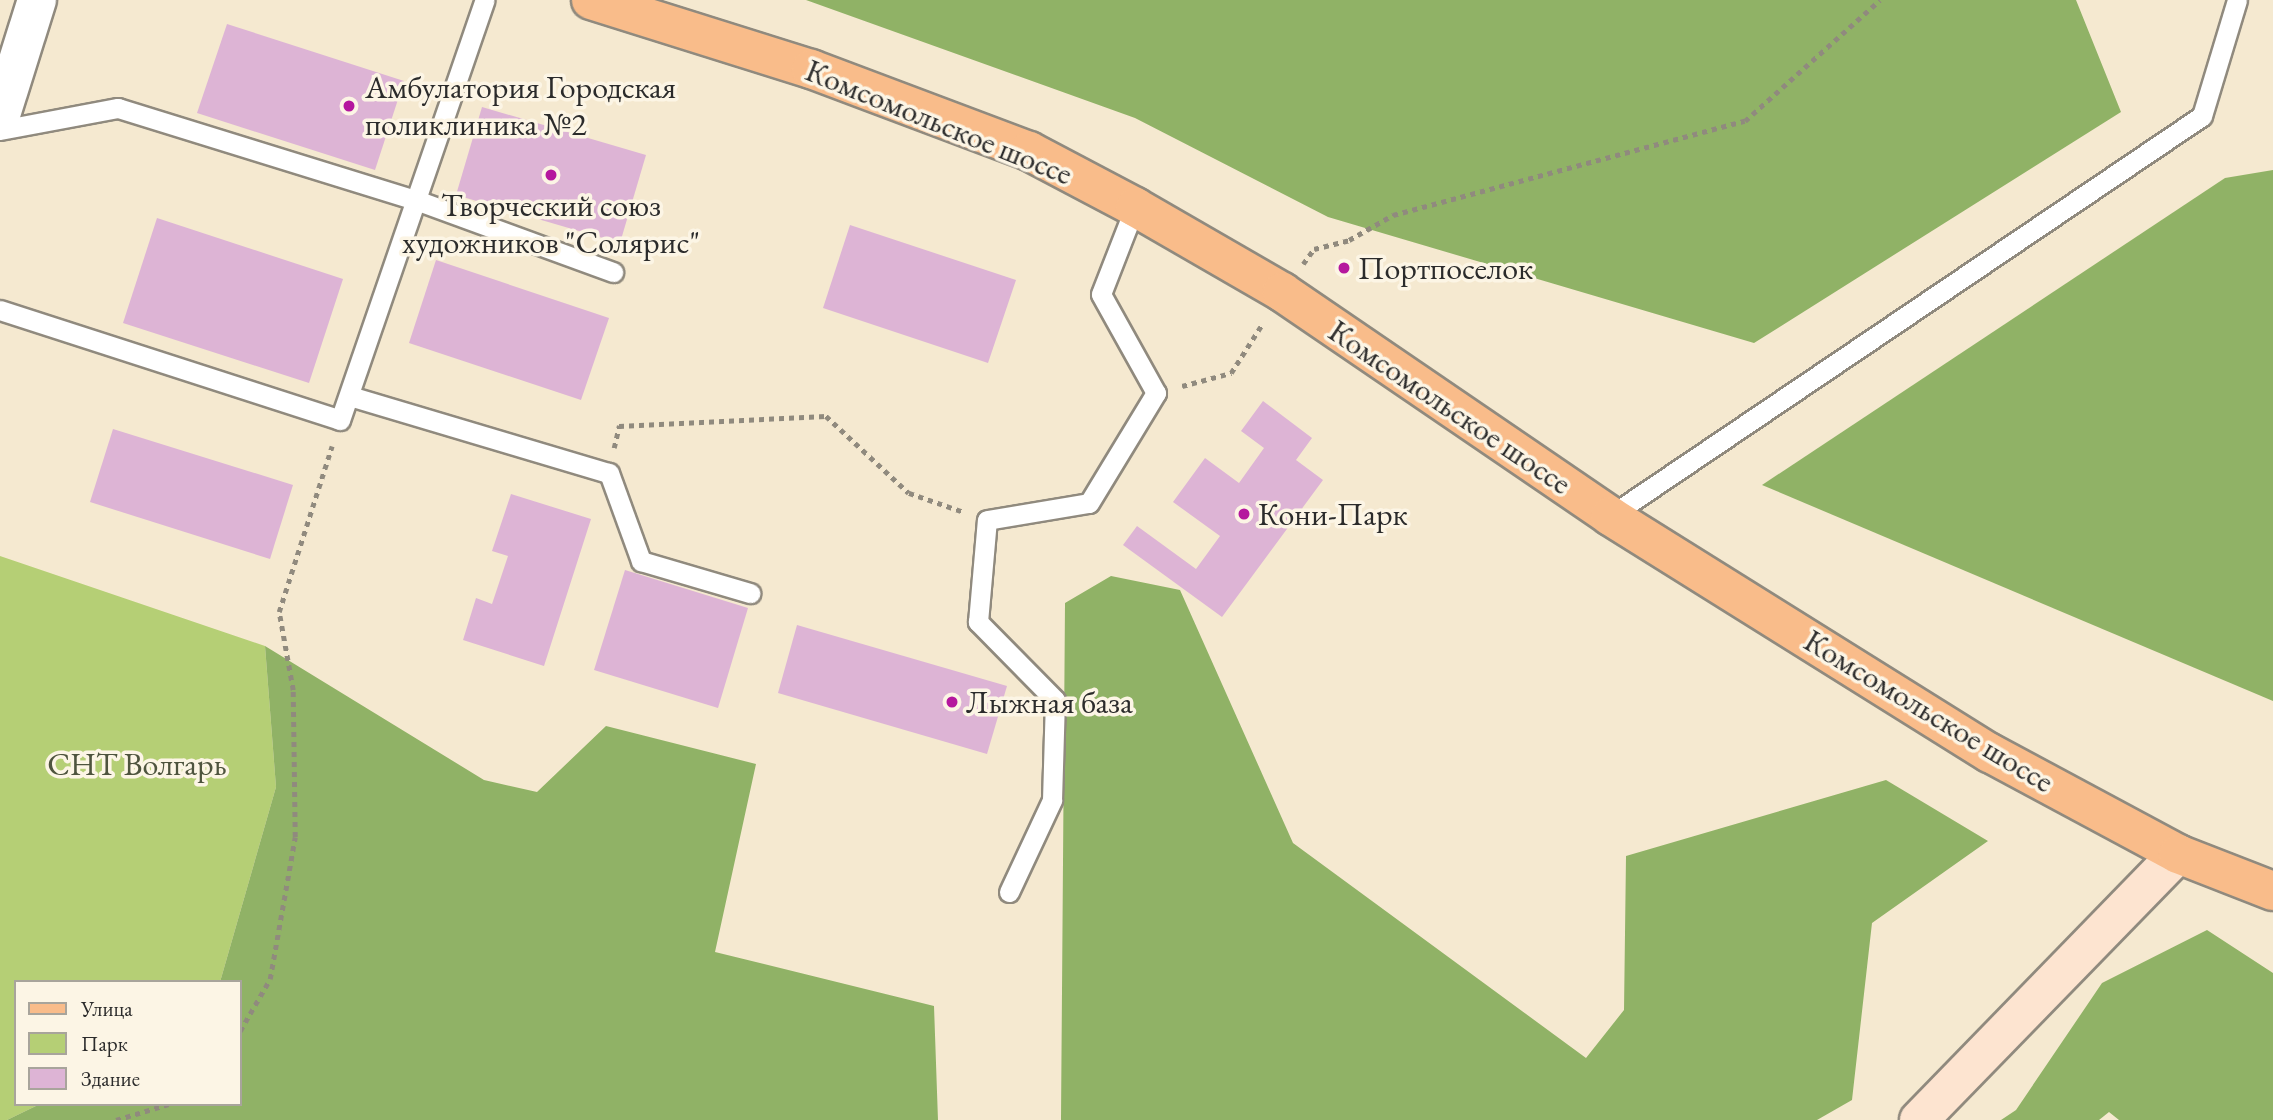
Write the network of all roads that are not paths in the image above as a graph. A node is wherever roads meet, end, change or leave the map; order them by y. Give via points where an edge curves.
1 (37, 0) edge
2 (485, 0) edge
3 (2237, 0) edge
4 (613, 3) edge
5 (0, 118) edge
6 (0, 130) edge
7 (416, 200) junction
8 (1136, 207) junction
9 (612, 272) dead end
10 (0, 310) edge
11 (349, 396) junction
12 (1610, 516) junction
13 (750, 593) dead end
14 (2178, 854) junction
15 (2273, 891) edge
16 (1009, 892) dead end
17 (1919, 1120) edge

1 - 5 street
2 - 7 lane
3 - 12 lane via 2202,116
4 - 8 main road, Комсомольское шоссе via 811,69 1029,151
6 - 7 lane via 118,108
7 - 9 lane
7 - 11 lane
8 - 12 main road, Комсомольское шоссе via 1282,292
8 - 16 lane via 1101,294 1156,393 1089,503 988,520 978,622 1055,699 1052,800
10 - 11 lane via 340,420
11 - 13 lane via 609,473 641,561
12 - 14 main road, Комсомольское шоссе via 1990,752
14 - 15 main road, Комсомольское шоссе
14 - 17 street

